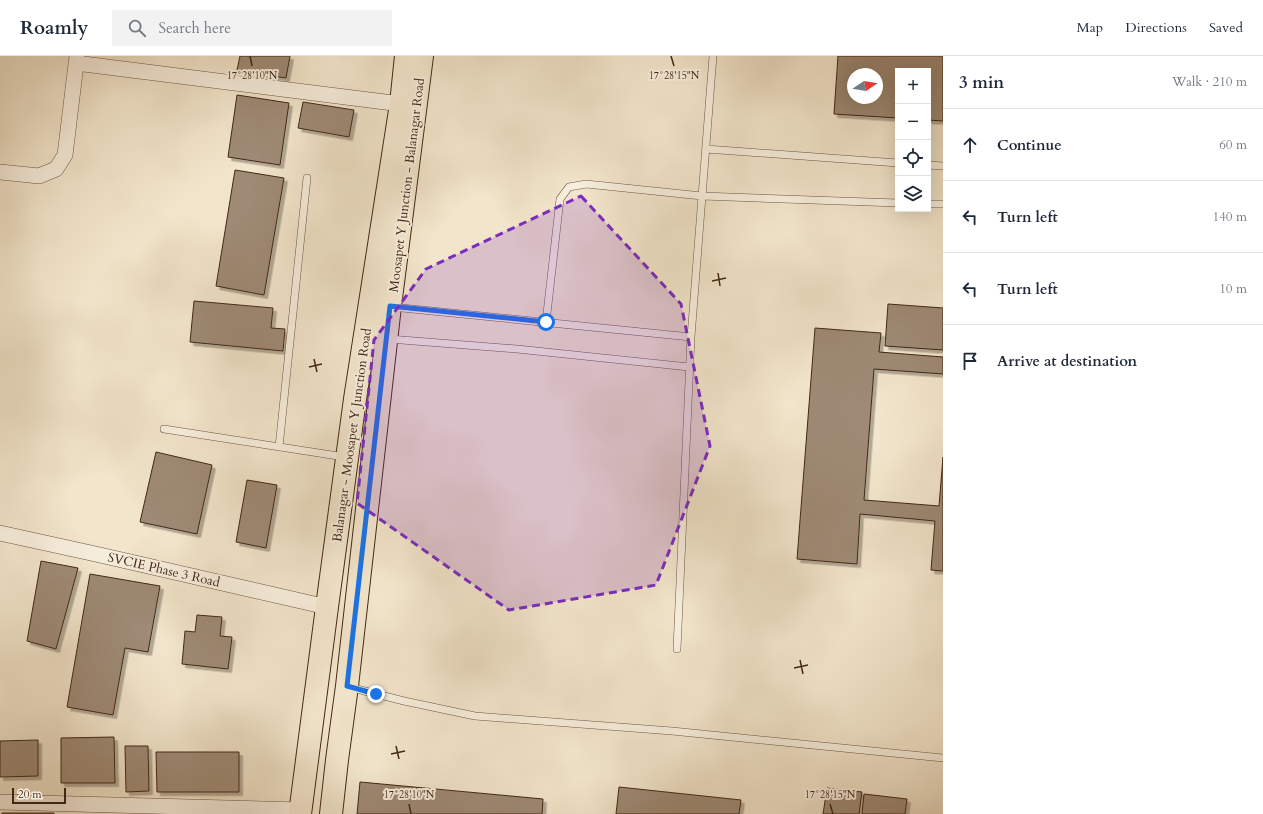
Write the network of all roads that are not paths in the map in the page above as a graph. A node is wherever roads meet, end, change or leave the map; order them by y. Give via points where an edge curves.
1 (406, 56) edge
2 (422, 56) edge
3 (713, 56) edge
4 (76, 60) edge
5 (401, 104) junction
6 (706, 149) junction
7 (895, 163) edge
8 (931, 165) edge
9 (943, 166) edge
10 (0, 172) edge
11 (307, 178) dead end
12 (702, 196) junction
13 (895, 203) edge
14 (931, 204) edge
15 (943, 204) edge
16 (390, 306) junction
17 (546, 322) junction
18 (691, 337) junction
19 (387, 339) junction
20 (689, 367) junction
21 (164, 429) dead end
22 (279, 447) junction
23 (347, 458) junction
24 (0, 533) edge
25 (327, 607) junction
26 (677, 649) dead end
27 (347, 686) junction
28 (943, 758) edge
29 (0, 802) edge
30 (301, 812) edge
31 (331, 814) edge

1 - 5 main road, Balanagar - Moosapet Y Junction Road
2 - 16 main road, Moosapet Y Junction - Balanagar Road
3 - 6 lane
4 - 5 street
4 - 10 street via 65,155 56,169 39,176
5 - 23 main road, Balanagar - Moosapet Y Junction Road
6 - 7 lane
6 - 12 lane
8 - 9 lane
11 - 22 lane
12 - 13 lane
12 - 17 lane via 586,184 569,187 560,199
12 - 18 lane
14 - 15 lane
16 - 17 lane
16 - 19 main road, Moosapet Y Junction - Balanagar Road
17 - 18 lane
18 - 20 lane
19 - 20 lane via 517,349
19 - 27 main road, Moosapet Y Junction - Balanagar Road
20 - 26 lane
21 - 22 lane
22 - 23 lane
23 - 25 main road, Balanagar - Moosapet Y Junction Road
24 - 25 street, SVCIE Phase 3 Road
25 - 30 main road, Balanagar - Moosapet Y Junction Road
27 - 28 lane via 404,702 475,716 672,731
27 - 31 main road, Moosapet Y Junction - Balanagar Road
29 - 30 street

